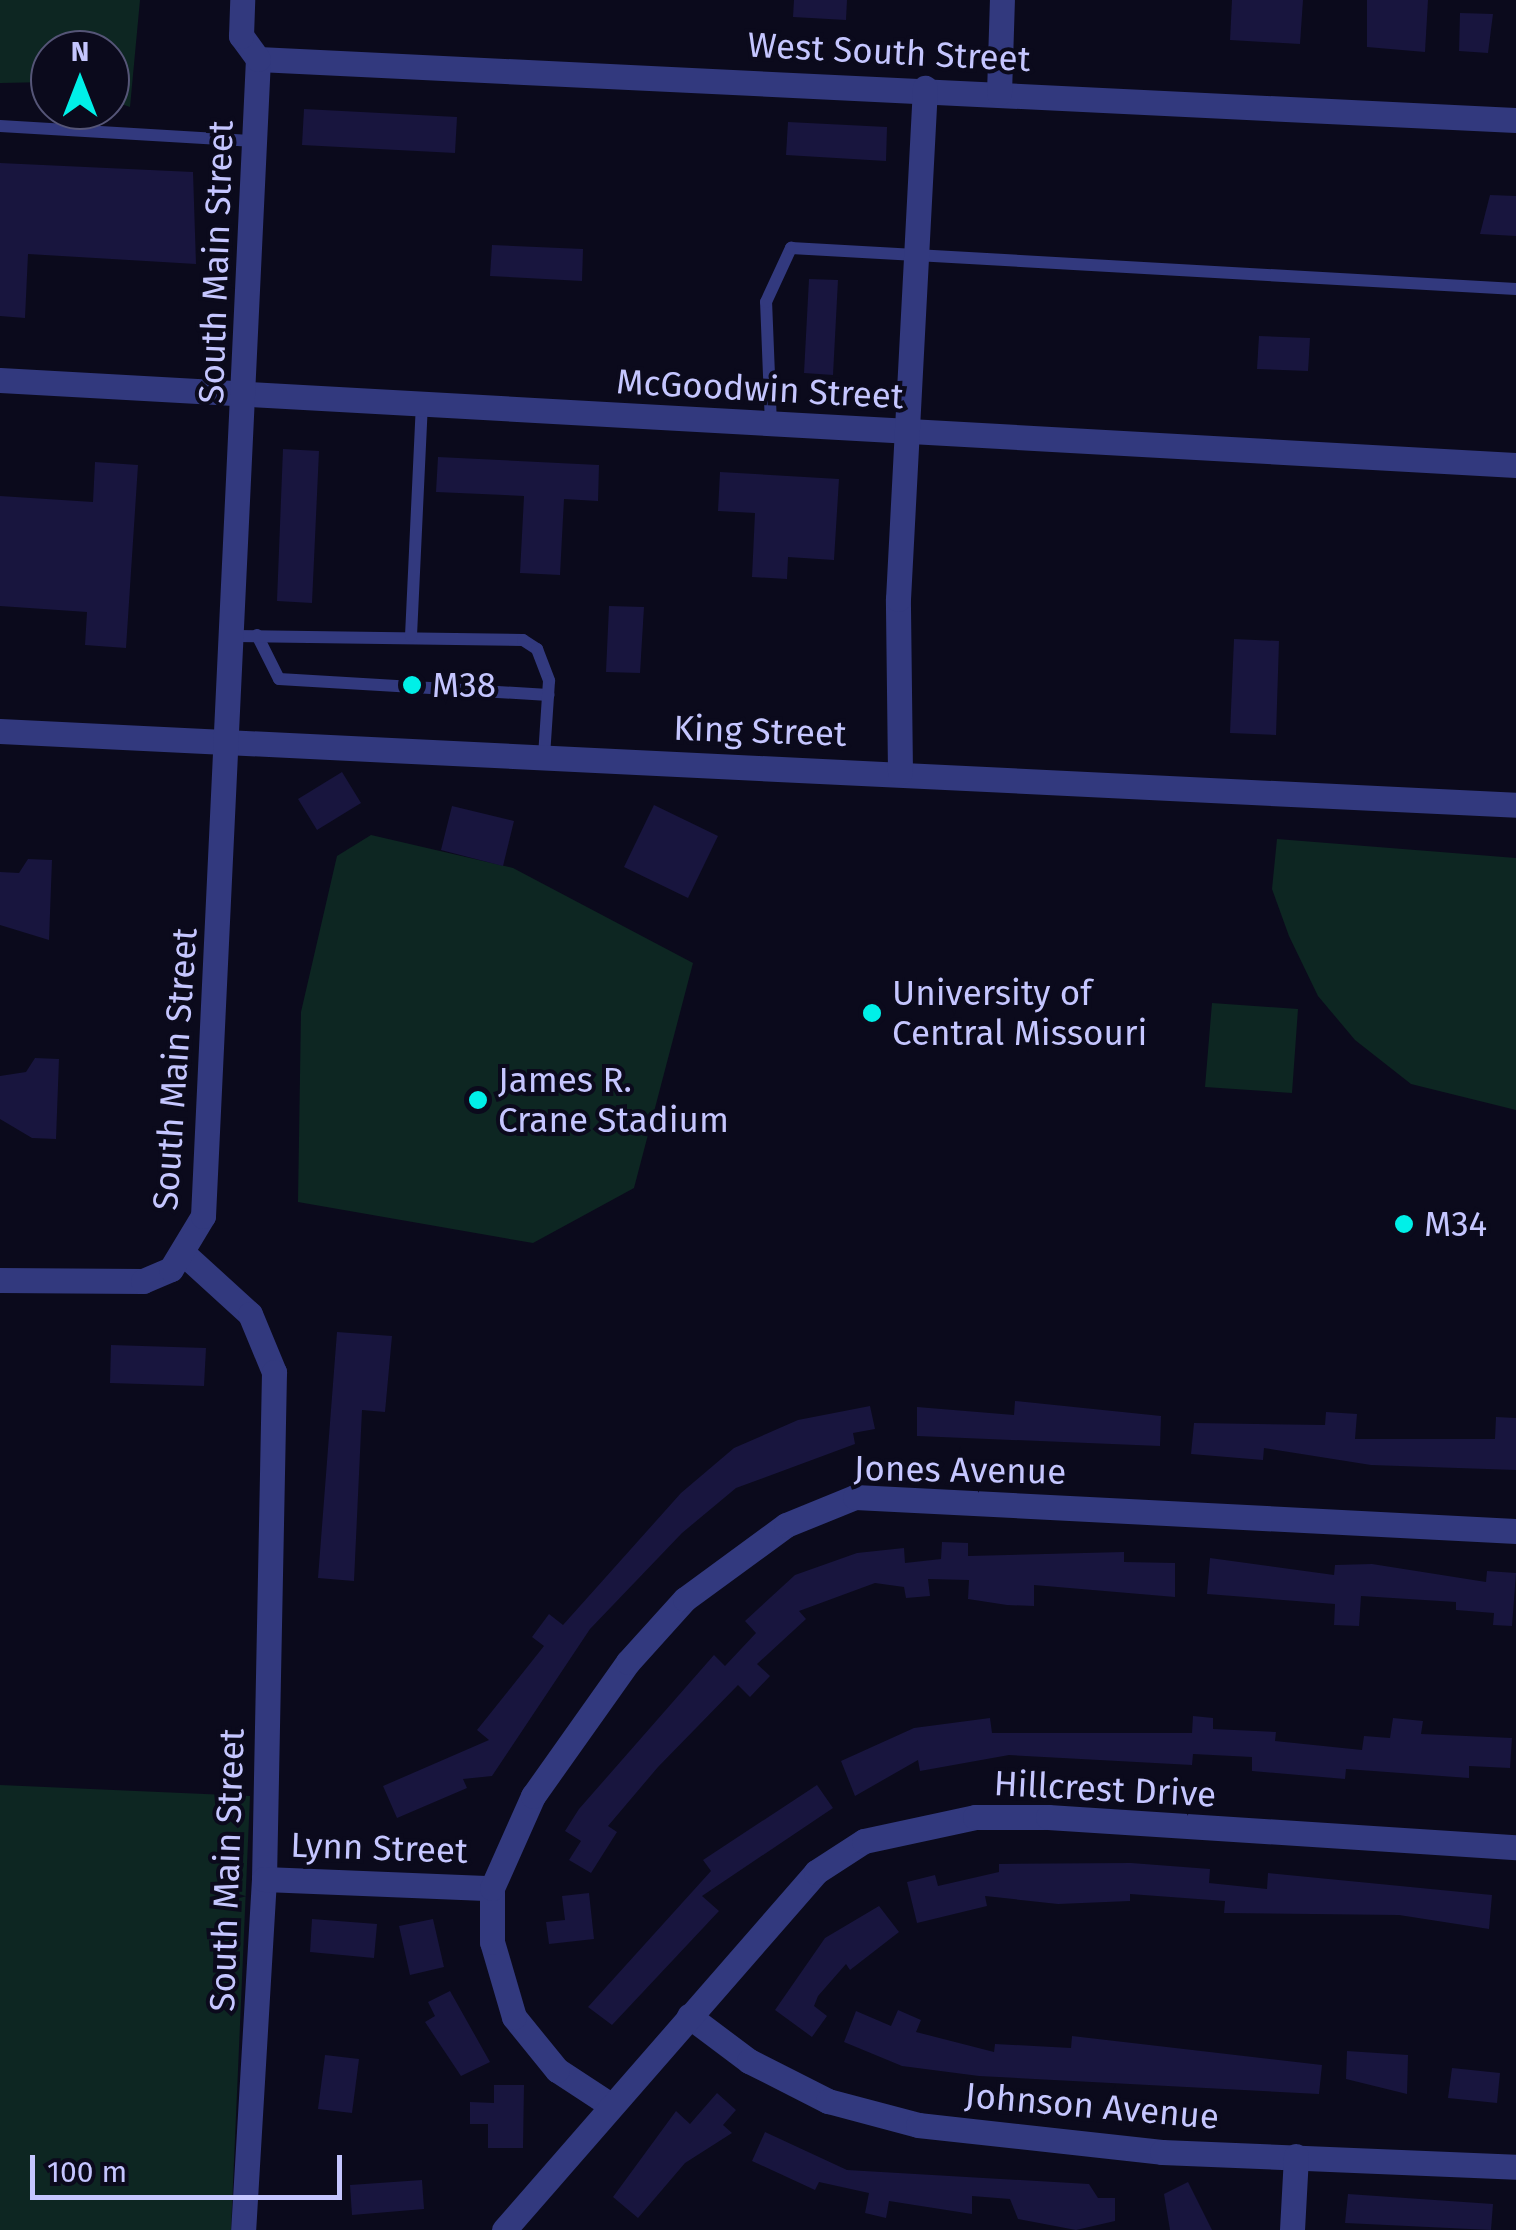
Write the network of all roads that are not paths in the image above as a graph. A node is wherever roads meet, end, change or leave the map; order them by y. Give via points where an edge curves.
1 (242, 0) edge
2 (1002, 0) edge
3 (258, 58) junction
4 (925, 88) junction
5 (999, 94) junction
6 (1516, 120) edge
7 (0, 126) edge
8 (255, 142) junction
9 (914, 260) junction
10 (1516, 289) edge
11 (0, 380) edge
12 (246, 395) junction
13 (422, 405) junction
14 (772, 425) junction
15 (907, 433) junction
16 (1516, 465) edge
17 (246, 635) junction
18 (411, 636) junction
19 (549, 695) junction
20 (0, 731) edge
21 (228, 741) junction
22 (544, 756) junction
23 (900, 772) junction
24 (1516, 805) edge
25 (184, 1254) junction
26 (0, 1280) edge
27 (1516, 1531) edge
28 (1516, 1847) edge
29 (264, 1878) junction
30 (492, 1888) junction
31 (688, 2016) junction
32 (609, 2104) junction
33 (1296, 2156) junction
34 (1516, 2166) edge
35 (243, 2230) edge
36 (504, 2230) edge
37 (1292, 2230) edge

1 - 3 street, South Main Street via 241,36
2 - 5 street
3 - 4 street, West South Street
3 - 8 street, South Main Street
4 - 5 street, West South Street
4 - 9 street
5 - 6 street, West South Street
7 - 8 lane
8 - 12 street, South Main Street
9 - 10 lane
9 - 14 lane via 866,250 785,252 764,318
9 - 15 street
11 - 12 street, McGoodwin Street
12 - 13 street, McGoodwin Street
12 - 17 street, South Main Street
13 - 14 street, McGoodwin Street
13 - 18 lane
14 - 15 street, McGoodwin Street
15 - 16 street, McGoodwin Street
15 - 23 street
17 - 18 lane
17 - 19 lane via 279,680
17 - 21 street, South Main Street
18 - 19 lane via 523,640 542,658
19 - 22 lane
20 - 21 street, King Street
21 - 22 street, King Street
21 - 25 street, South Main Street via 210,1148 203,1216
22 - 23 street, King Street
23 - 24 street, King Street
25 - 26 street via 143,1281
25 - 29 street, South Main Street via 250,1314 274,1372
27 - 30 street, Jones Avenue via 855,1498 825,1506 685,1599 628,1662 533,1796
28 - 31 street, Hillcrest Drive via 1048,1816 904,1827 816,1872
29 - 30 street, Lynn Street
29 - 35 street, South Main Street
30 - 32 street, Jones Avenue via 492,1942 514,2017 557,2070
31 - 32 street, Hillcrest Drive
31 - 33 street, Johnson Avenue via 748,2061 866,2114 1041,2141
32 - 36 street, Hillcrest Drive
33 - 34 street, Johnson Avenue
33 - 37 street

